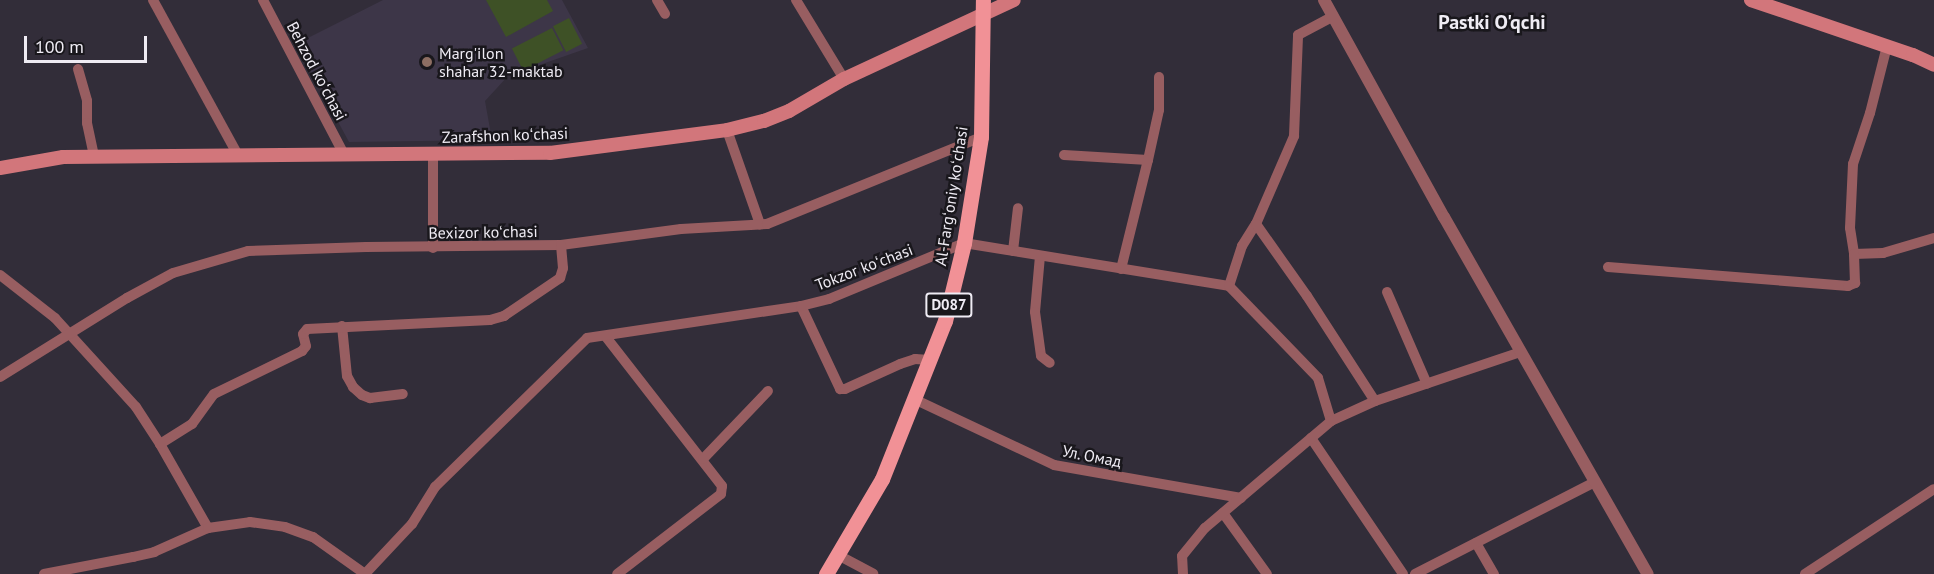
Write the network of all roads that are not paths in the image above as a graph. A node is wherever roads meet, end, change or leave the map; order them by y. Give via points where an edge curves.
1 (153, 0) edge
2 (263, 0) edge
3 (657, 0) edge
4 (796, 0) edge
5 (1014, 0) edge
6 (1324, 0) edge
7 (1751, 0) edge
8 (983, 6) edge
9 (665, 14) dead end
10 (1333, 16) junction
11 (1887, 46) junction
12 (1934, 65) edge
13 (78, 69) dead end
14 (1158, 77) dead end
15 (844, 79) junction
16 (727, 130) junction
17 (981, 137) junction
18 (433, 154) junction
19 (238, 155) junction
20 (1064, 155) dead end
21 (345, 156) junction
22 (94, 157) junction
23 (1148, 160) junction
24 (0, 168) edge
25 (1018, 207) dead end
26 (760, 224) junction
27 (1256, 224) junction
28 (1934, 238) edge
29 (964, 243) junction
30 (561, 245) junction
31 (433, 248) junction
32 (1013, 251) junction
33 (1854, 254) junction
34 (1040, 256) junction
35 (1608, 267) dead end
36 (1121, 269) junction
37 (3, 280) edge
38 (1229, 286) junction
39 (1387, 292) dead end
40 (801, 306) junction
41 (342, 326) junction
42 (69, 333) junction
43 (606, 337) junction
44 (1521, 352) junction
45 (930, 360) junction
46 (1050, 363) dead end
47 (0, 377) edge
48 (1427, 384) junction
49 (768, 391) dead end
50 (403, 394) dead end
51 (914, 399) junction
52 (1375, 401) junction
53 (1331, 421) junction
54 (1311, 438) junction
55 (160, 444) junction
56 (704, 459) junction
57 (1595, 482) junction
58 (1934, 489) edge
59 (1241, 498) junction
60 (1223, 513) junction
61 (208, 528) junction
62 (1476, 543) junction
63 (838, 555) junction
64 (44, 574) edge
65 (365, 574) edge
66 (617, 574) edge
67 (826, 574) edge
68 (873, 574) edge
69 (1183, 574) edge
70 (1267, 574) edge
71 (1403, 574) edge
72 (1415, 574) edge
73 (1494, 574) edge
74 (1648, 574) edge
75 (1805, 574) edge

1 - 19 street
2 - 21 street, Behzod koʻchasi
3 - 9 street
4 - 15 street
5 - 8 main road, Zarafshon koʻchasi
6 - 10 street
7 - 11 main road
8 - 15 main road, Zarafshon koʻchasi
8 - 17 main road, Al-Fargʻoniy koʻchasi / D087
10 - 27 street via 1298,35 1294,136
10 - 44 street
11 - 12 main road
11 - 33 street via 1853,164 1850,228
13 - 22 street via 87,101
14 - 23 street via 1159,110
15 - 16 main road, Zarafshon koʻchasi via 789,111
16 - 18 main road, Zarafshon koʻchasi via 550,153
16 - 26 street
17 - 26 street, Bexizor koʻchasi via 789,216
17 - 29 main road, Al-Fargʻoniy koʻchasi / D087
18 - 21 main road, Zarafshon koʻchasi
18 - 31 street
19 - 21 main road, Zarafshon koʻchasi
19 - 22 main road, Zarafshon koʻchasi
20 - 23 street
22 - 24 main road, Zarafshon koʻchasi via 63,157
23 - 36 street
25 - 32 street
26 - 30 street, Bexizor koʻchasi via 681,229
27 - 38 street via 1242,246
27 - 52 street
28 - 33 street via 1883,253
29 - 32 street
29 - 40 street, Tokzor koʻchasi via 829,299
29 - 45 main road, Al-Fargʻoniy koʻchasi / D087 via 945,321
30 - 31 street, Bexizor koʻchasi
30 - 41 street via 560,278 504,316 490,320
31 - 42 street, Bexizor koʻchasi via 248,251 173,273
32 - 34 street
33 - 35 street via 1855,283 1848,286
34 - 36 street
34 - 46 street via 1035,312 1041,356
36 - 38 street
37 - 42 street
38 - 53 street via 1318,378
39 - 48 street
40 - 43 street, Tokzor koʻchasi
40 - 45 street via 840,389 900,364
41 - 50 street via 346,376 353,387 370,398
41 - 55 street via 307,329 303,334 305,349 214,394 192,424
42 - 47 street, Bexizor koʻchasi
42 - 55 street via 136,407
43 - 56 street
43 - 65 street, Tokzor koʻchasi via 580,342 435,487 412,524
44 - 48 street
44 - 57 street
45 - 51 main road, Al-Fargʻoniy koʻchasi / D087
48 - 52 street
49 - 56 street
51 - 59 street, Ул. Омад via 1054,465
51 - 63 main road, Al-Fargʻoniy koʻchasi / D087 via 882,479
52 - 53 street
53 - 54 street
54 - 59 street
54 - 71 street
55 - 61 street
56 - 66 street via 722,486 721,494
57 - 62 street
57 - 74 street
58 - 75 street
59 - 60 street
60 - 69 street via 1182,556
60 - 70 street
61 - 64 street via 154,552
61 - 65 street via 250,522 300,531 329,546
62 - 72 street
62 - 73 street
63 - 67 main road, Al-Fargʻoniy koʻchasi / D087
63 - 68 street

